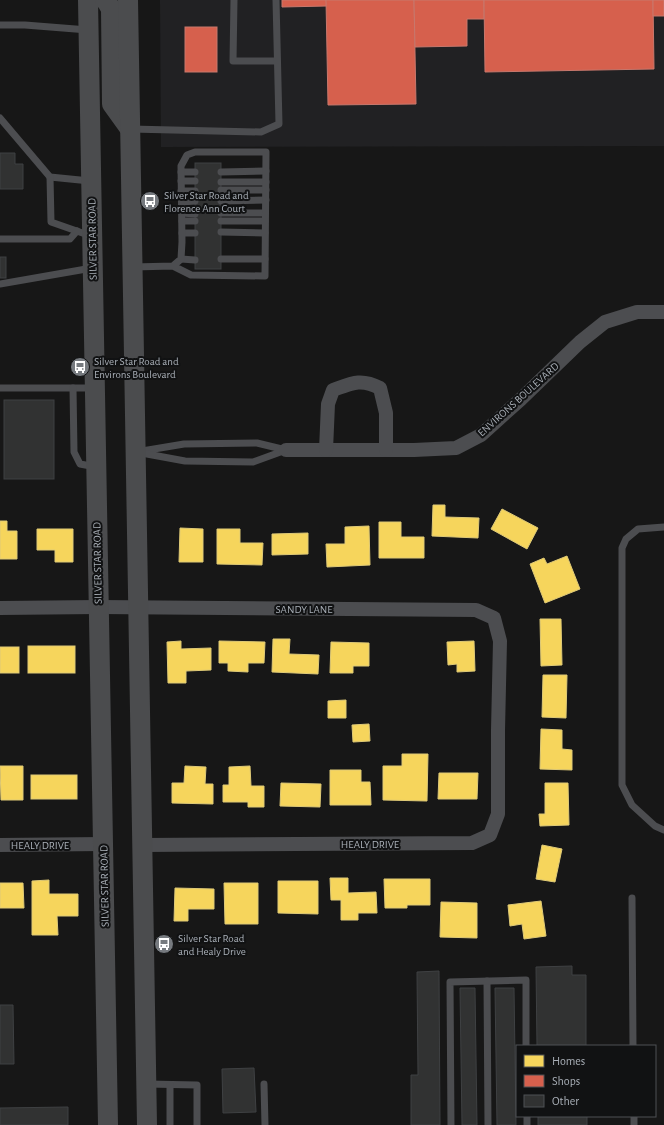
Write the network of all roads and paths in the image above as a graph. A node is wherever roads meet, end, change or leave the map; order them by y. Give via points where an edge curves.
1 (88, 0) edge
2 (105, 0) edge
3 (128, 0) edge
4 (234, 0) edge
5 (276, 0) edge
6 (0, 25) edge
7 (88, 30) junction
8 (277, 61) junction
9 (0, 118) edge
10 (130, 129) junction
11 (266, 171) junction
12 (181, 172) junction
13 (195, 172) dead end
14 (220, 172) dead end
15 (50, 177) junction
16 (91, 181) junction
17 (181, 182) junction
18 (195, 182) dead end
19 (220, 182) dead end
20 (266, 182) junction
21 (221, 190) dead end
22 (266, 190) junction
23 (181, 191) junction
24 (195, 191) dead end
25 (266, 200) junction
26 (195, 201) dead end
27 (221, 201) dead end
28 (182, 202) junction
29 (182, 213) junction
30 (221, 213) dead end
31 (266, 213) junction
32 (182, 221) junction
33 (221, 221) dead end
34 (266, 221) junction
35 (221, 232) dead end
36 (84, 233) junction
37 (182, 233) junction
38 (195, 233) dead end
39 (265, 233) junction
40 (0, 239) edge
41 (181, 259) junction
42 (221, 259) dead end
43 (265, 259) junction
44 (195, 260) dead end
45 (173, 266) junction
46 (133, 267) junction
47 (92, 268) junction
48 (0, 284) edge
49 (664, 312) edge
50 (0, 388) edge
51 (73, 388) junction
52 (94, 388) junction
53 (286, 450) junction
54 (326, 450) junction
55 (386, 450) junction
56 (136, 452) junction
57 (96, 467) junction
58 (664, 527) edge
59 (98, 607) junction
60 (0, 608) edge
61 (139, 608) junction
62 (498, 730) joint
63 (664, 830) edge
64 (104, 844) junction
65 (0, 845) edge
66 (143, 845) junction
67 (632, 898) dead end
68 (487, 981) junction
69 (526, 1045) edge
70 (633, 1045) edge
71 (147, 1084) junction
72 (264, 1084) dead end
73 (170, 1085) junction
74 (108, 1125) edge
75 (148, 1125) edge
76 (170, 1125) edge
77 (198, 1125) edge
78 (265, 1125) edge
79 (451, 1125) edge
80 (488, 1125) edge

1 - 7 main road, SILVER STAR ROAD
2 - 10 main road via 111,9 112,104
3 - 10 main road
4 - 8 lane via 233,61
5 - 8 lane
6 - 7 lane
7 - 16 main road, SILVER STAR ROAD
8 - 10 lane via 278,124 261,132
9 - 15 lane
10 - 46 main road
11 - 12 lane via 266,152 195,152 187,155
11 - 14 lane
11 - 20 lane
12 - 13 lane
12 - 17 lane
15 - 16 lane
15 - 36 lane via 50,222
16 - 36 main road, SILVER STAR ROAD
17 - 18 lane
17 - 23 lane
19 - 20 lane
20 - 22 lane
21 - 22 lane
22 - 25 lane
23 - 24 lane
23 - 28 lane
25 - 27 lane
25 - 31 lane
26 - 28 lane
28 - 29 lane
29 - 32 lane
29 - 32 lane via 195,217
30 - 31 lane
31 - 34 lane
32 - 37 lane
33 - 34 lane
34 - 39 lane
35 - 39 lane
36 - 40 lane via 70,239
36 - 47 main road, SILVER STAR ROAD
37 - 38 lane
37 - 41 lane
39 - 43 lane
41 - 44 lane
41 - 45 lane
42 - 43 lane
43 - 45 lane via 265,276 191,275
45 - 46 lane
46 - 56 main road
47 - 48 lane
47 - 52 main road, SILVER STAR ROAD
49 - 55 street, ENVIRONS BOULEVARD via 637,312 605,322 580,342 481,435 456,448
50 - 51 lane
51 - 52 lane
51 - 57 lane via 74,452 80,464
52 - 57 main road, SILVER STAR ROAD
53 - 54 street, ENVIRONS BOULEVARD
53 - 56 lane, ENVIRONS BOULEVARD via 257,443 184,444
53 - 56 lane, ENVIRONS BOULEVARD via 253,462 185,461
54 - 55 street, ENVIRONS BOULEVARD
54 - 55 street via 328,404 333,390 354,382 371,383 380,388 386,413
56 - 61 main road
57 - 59 main road, SILVER STAR ROAD
58 - 63 lane via 638,529 626,538 622,548 622,785 632,805 655,826
59 - 60 street, SANDY LANE
59 - 61 street, SANDY LANE
59 - 64 main road, SILVER STAR ROAD
61 - 62 street, SANDY LANE via 476,610 494,618 500,641
61 - 66 main road
62 - 66 street, HEALY DRIVE via 498,814 490,835 472,843
64 - 65 street, HEALY DRIVE
64 - 74 main road, SILVER STAR ROAD
66 - 71 main road
67 - 70 lane
68 - 69 lane via 526,980
68 - 79 lane via 450,982
68 - 80 lane
71 - 73 lane
71 - 75 main road
72 - 78 lane
73 - 76 lane
73 - 77 lane via 196,1085

